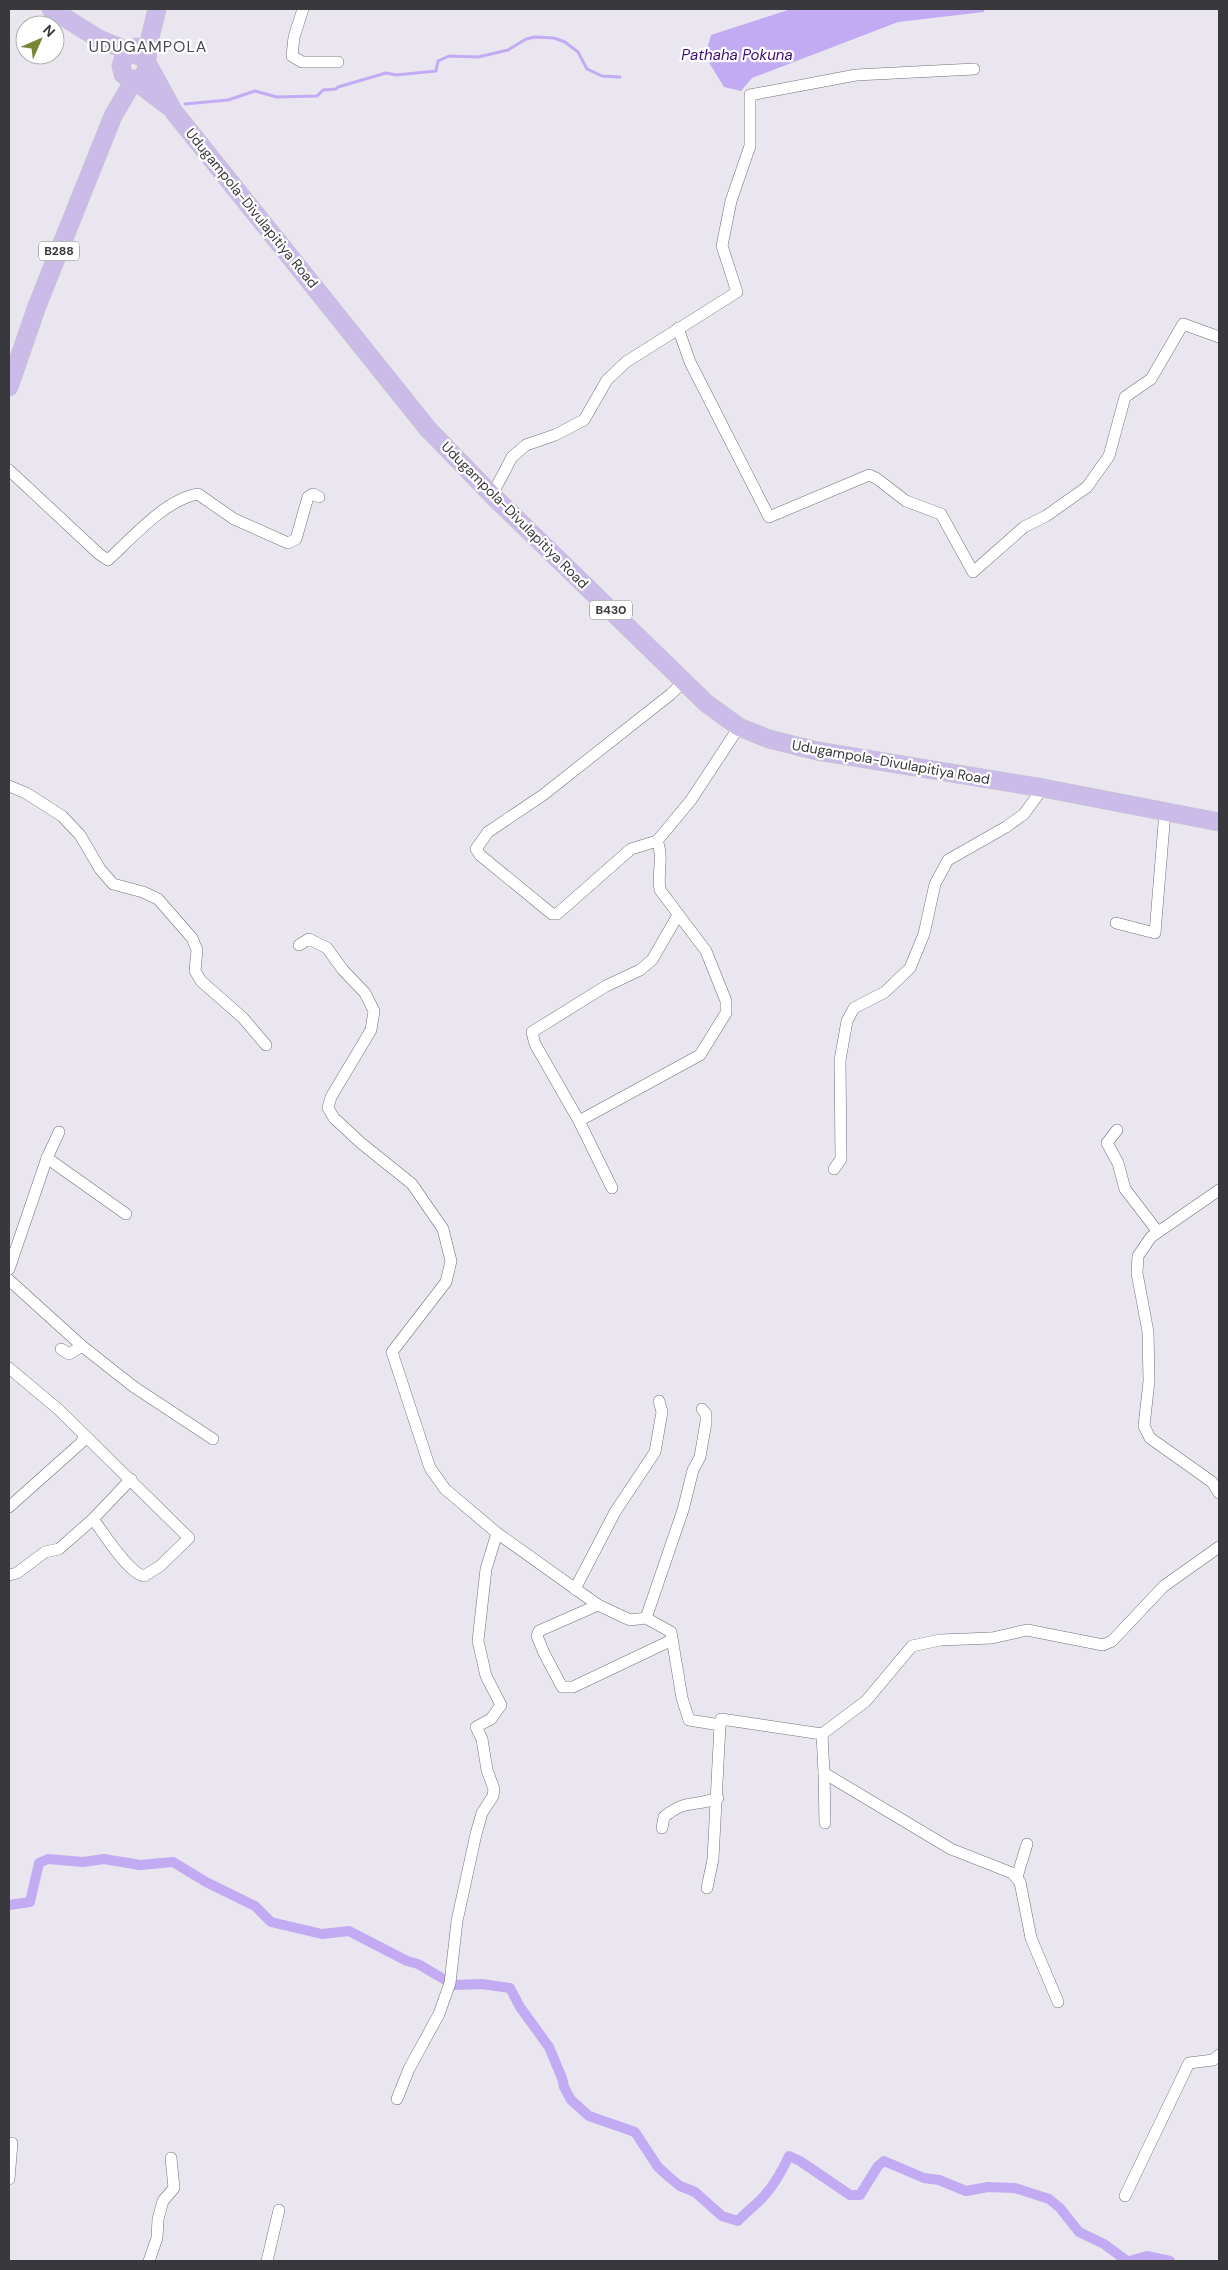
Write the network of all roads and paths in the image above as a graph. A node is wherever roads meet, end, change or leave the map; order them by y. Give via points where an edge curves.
1 (51, 9) edge
2 (156, 9) edge
3 (303, 9) edge
4 (99, 39) junction
5 (139, 57) junction
6 (338, 62) dead end
7 (974, 69) dead end
8 (128, 75) junction
9 (174, 112) junction
10 (678, 328) junction
11 (1219, 337) edge
12 (9, 387) edge
13 (9, 470) edge
14 (492, 494) junction
15 (319, 497) dead end
16 (684, 681) junction
17 (739, 727) junction
18 (9, 786) edge
19 (1044, 788) junction
20 (1165, 812) junction
21 (1219, 822) edge
22 (657, 841) junction
23 (678, 915) junction
24 (1116, 923) dead end
25 (299, 945) dead end
26 (266, 1045) dead end
27 (579, 1121) junction
28 (1117, 1130) dead end
29 (59, 1132) dead end
30 (47, 1158) junction
31 (834, 1169) dead end
32 (612, 1188) dead end
33 (1219, 1190) edge
34 (126, 1214) dead end
35 (1158, 1232) junction
36 (9, 1269) edge
37 (9, 1280) edge
38 (82, 1346) junction
39 (61, 1349) dead end
40 (9, 1368) edge
41 (659, 1401) dead end
42 (702, 1410) dead end
43 (84, 1435) junction
44 (213, 1439) dead end
45 (131, 1479) junction
46 (1219, 1493) edge
47 (9, 1507) edge
48 (93, 1519) junction
49 (497, 1533) junction
50 (1219, 1547) edge
51 (9, 1575) edge
52 (574, 1589) junction
53 (598, 1605) junction
54 (646, 1618) junction
55 (672, 1640) junction
56 (720, 1725) junction
57 (822, 1734) junction
58 (824, 1772) junction
59 (718, 1798) junction
60 (825, 1823) dead end
61 (662, 1828) dead end
62 (1027, 1844) dead end
63 (1017, 1877) junction
64 (706, 1888) dead end
65 (1058, 2002) dead end
66 (1219, 2055) edge
67 (397, 2099) dead end
68 (12, 2143) dead end
69 (171, 2158) dead end
70 (9, 2179) edge
71 (1124, 2196) dead end
72 (279, 2210) dead end
73 (149, 2261) edge
74 (266, 2261) edge

1 - 4 main road
2 - 5 main road
3 - 6 street via 292,56 302,62
4 - 5 main road
4 - 8 main road, Udugampola-Divulapitiya Road
5 - 8 main road via 147,66 144,76
5 - 9 main road, Udugampola-Divulapitiya Road / B430
7 - 10 street via 856,75 750,95 750,146 731,201 722,246 737,292
8 - 9 main road, Udugampola-Divulapitiya Road / B430
8 - 12 main road, B288 via 37,306
9 - 14 main road, Udugampola-Divulapitiya Road / B430 via 428,429
10 - 11 street via 690,362 768,517 868,475 906,501 941,514 973,572 1024,527 1046,516 1087,487 1109,456 1125,397 1151,379 1183,324
10 - 14 street via 626,362 607,380 584,420 526,445 512,457
13 - 15 street via 108,560 168,506 187,496 198,494 234,519 288,543 296,539 308,497 313,494
14 - 16 main road, Udugampola-Divulapitiya Road / B430
16 - 17 main road, Udugampola-Divulapitiya Road / B430 via 706,703
16 - 22 street via 543,795 488,832 476,849 523,892 552,914 557,914 631,848
17 - 19 main road, Udugampola-Divulapitiya Road / B430 via 817,752
17 - 22 street via 691,800
18 - 26 street via 62,816 80,834 100,869 113,884 158,899 192,938 197,950 195,970 201,981 243,1018
19 - 20 main road, Udugampola-Divulapitiya Road / B430
19 - 31 street via 1024,814 948,860 935,884 924,934 910,968 885,992 854,1008 847,1021 840,1060 842,1158
20 - 21 main road, Udugampola-Divulapitiya Road / B430
20 - 24 street via 1155,933
22 - 23 street via 661,849 660,890
23 - 27 street via 652,960 640,970 606,986 532,1032
23 - 27 street via 706,951 726,1002 726,1013 700,1055
25 - 49 street via 308,939 327,948 366,993 374,1011 372,1030 331,1097 328,1108 334,1118 412,1184 443,1229 451,1261 446,1282 392,1352 430,1468 445,1489
27 - 32 street
28 - 35 street via 1107,1143 1118,1163 1125,1189
29 - 30 street
30 - 34 street
30 - 36 street
33 - 35 street
35 - 46 street via 1138,1256 1137,1273 1148,1332 1149,1381 1144,1426 1150,1438 1212,1482
37 - 38 street
38 - 39 street via 70,1354
38 - 44 street via 134,1387
40 - 43 street
41 - 52 street via 662,1412 655,1452 615,1512
42 - 54 street via 706,1414 706,1422 700,1457 693,1470 683,1510
43 - 45 street
43 - 47 street via 82,1442
45 - 48 street
45 - 48 street via 189,1538 160,1566 144,1576 118,1554
48 - 51 street via 59,1549 45,1552
49 - 52 street
49 - 67 street via 486,1569 478,1641 486,1676 501,1705 476,1727 482,1740 493,1796 482,1813 476,1834 457,1921 450,1983
50 - 57 street via 1164,1586 1112,1641 1102,1645 1028,1630 992,1638 940,1640 912,1646 866,1702
52 - 53 street
53 - 54 street via 630,1620
53 - 55 street via 537,1636 562,1687 573,1687
54 - 55 street via 671,1632
55 - 56 street via 689,1720
56 - 57 street via 721,1719
56 - 59 street
57 - 58 street
58 - 60 street
58 - 63 street via 951,1849
59 - 61 street via 676,1807 664,1818
59 - 64 street via 713,1859
62 - 63 street
63 - 65 street via 1031,1938
66 - 71 street via 1213,2060 1189,2063
68 - 70 street
69 - 73 street via 174,2188 163,2201 157,2238
72 - 74 street

